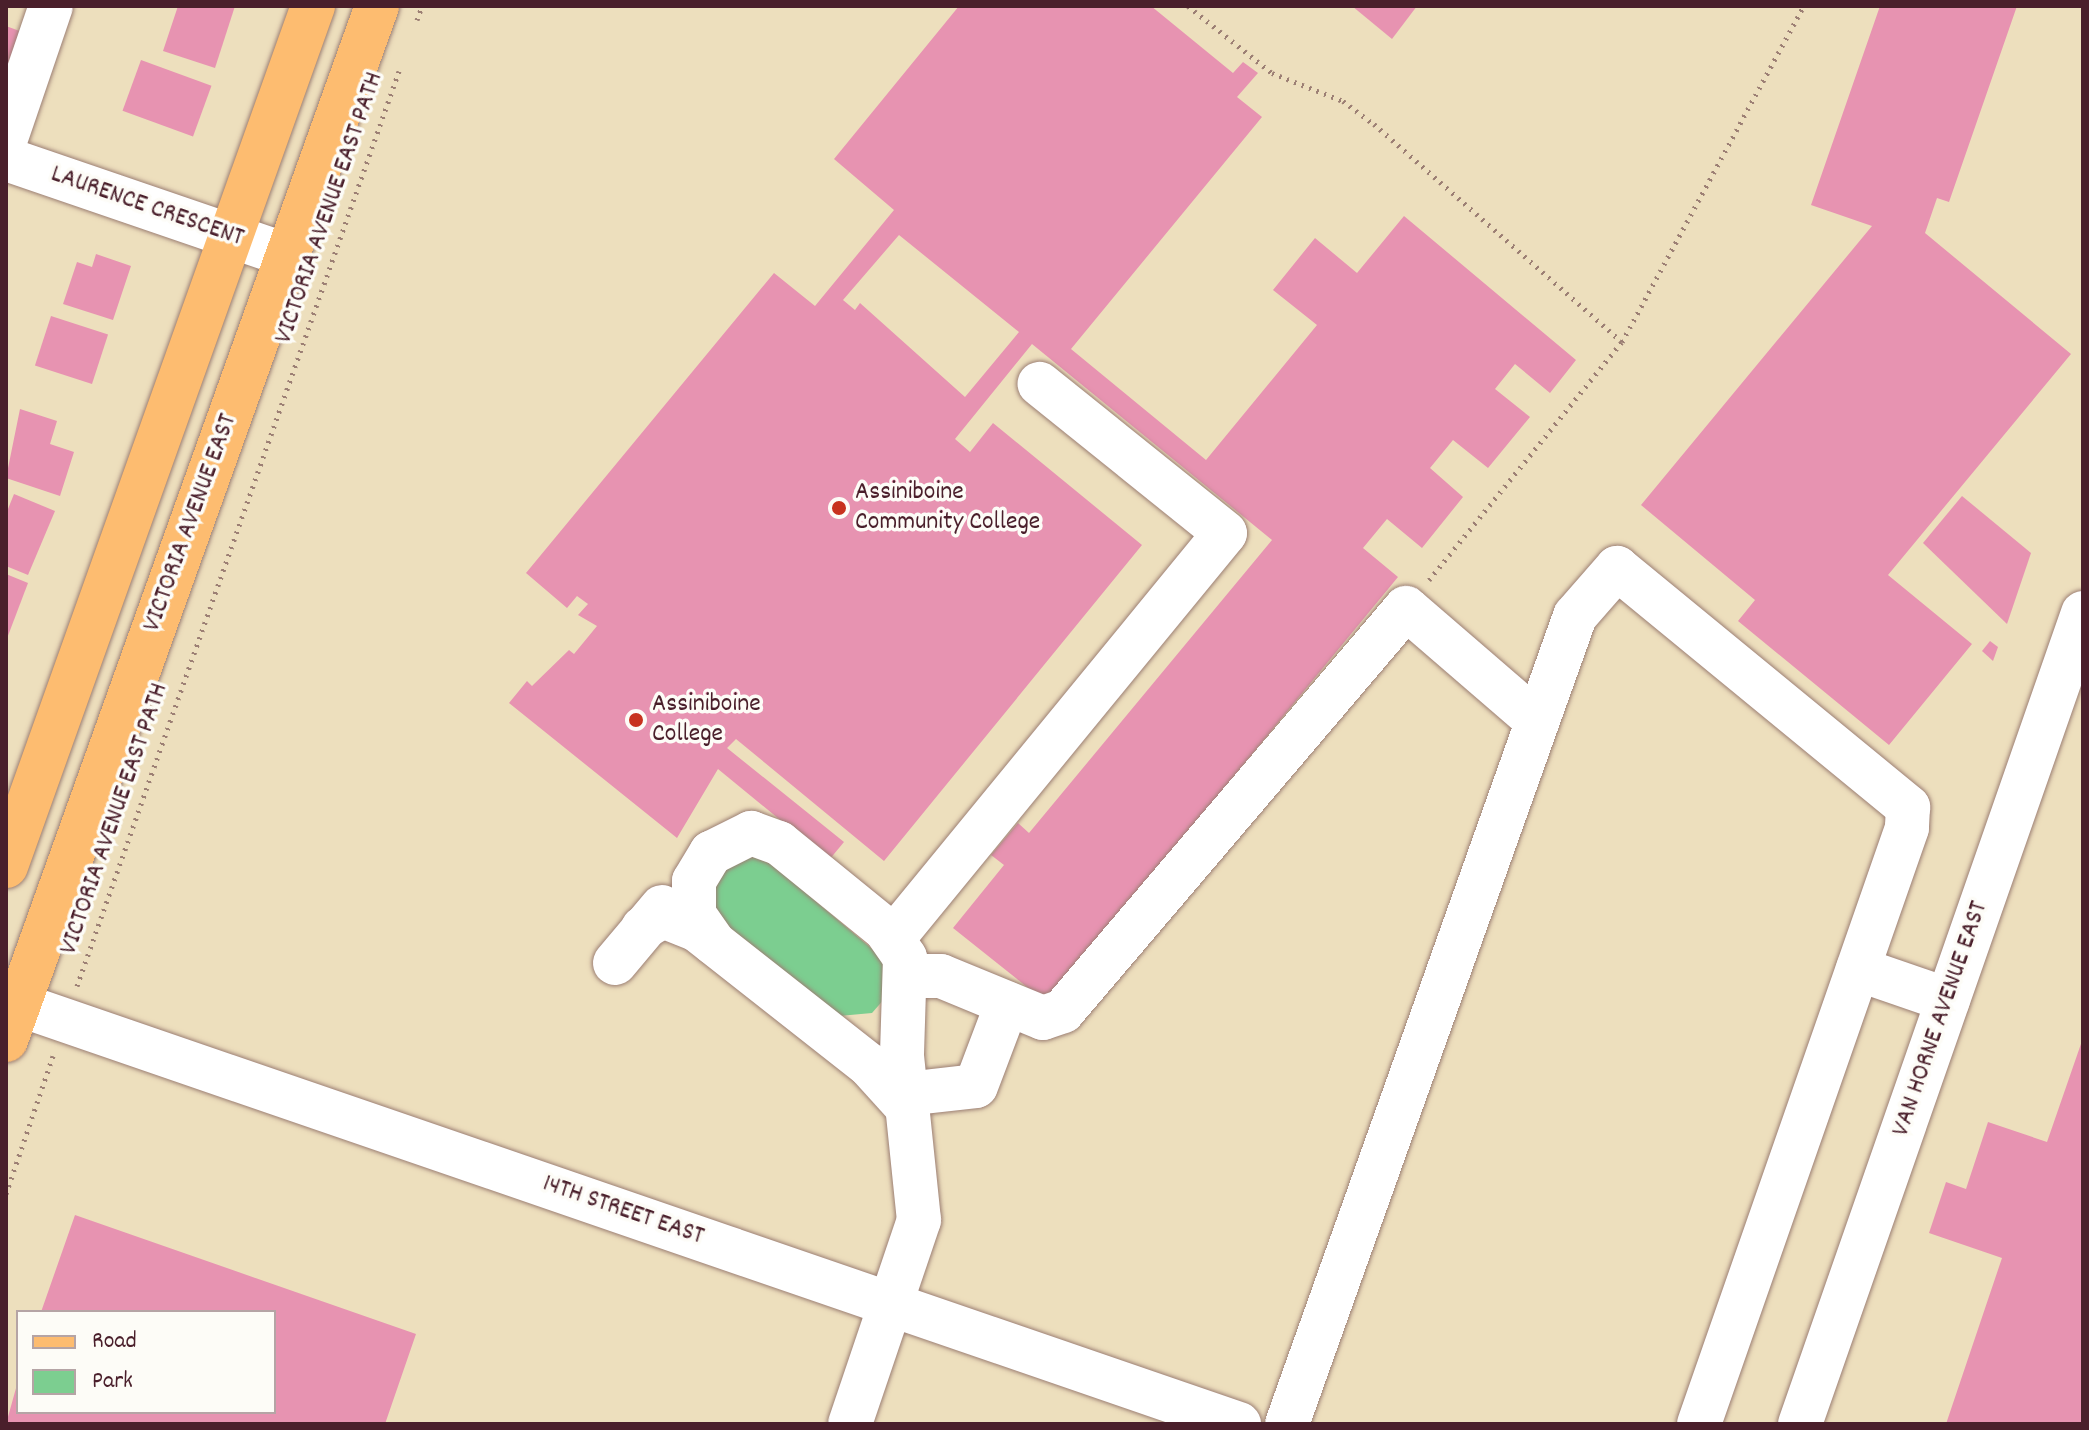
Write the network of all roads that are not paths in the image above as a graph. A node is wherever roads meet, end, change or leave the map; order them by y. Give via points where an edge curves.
1 (51, 6) edge
2 (313, 6) edge
3 (377, 6) edge
4 (6, 138) edge
5 (6, 159) edge
6 (232, 237) junction
7 (287, 255) junction
8 (1040, 384) dead end
9 (2083, 613) edge
10 (1537, 721) junction
11 (711, 853) junction
12 (6, 866) edge
13 (643, 928) junction
14 (714, 943) junction
15 (901, 956) junction
16 (615, 963) dead end
17 (1858, 969) junction
18 (1948, 1000) junction
19 (1007, 1004) junction
20 (10, 1015) edge
21 (902, 1096) junction
22 (895, 1303) junction
23 (850, 1424) edge
24 (1239, 1424) edge
25 (1287, 1424) edge
26 (1699, 1424) edge
27 (1800, 1424) edge

1 - 4 street
2 - 6 main road
3 - 7 main road, VICTORIA AVENUE EAST
5 - 6 street, LAURENCE CRESCENT
6 - 7 street, LAURENCE CRESCENT
6 - 12 main road
7 - 20 main road, VICTORIA AVENUE EAST
8 - 15 street via 1225,533
9 - 18 street, VAN HORNE AVENUE EAST
10 - 17 street via 1575,616 1617,568 1908,807
10 - 19 street via 1406,608 1063,1011 1043,1018
10 - 25 street
11 - 13 street
11 - 14 street via 691,896
11 - 15 street via 738,835 765,836
13 - 14 street via 674,918
13 - 16 street
14 - 21 street
15 - 19 street
15 - 21 street
17 - 18 street
17 - 26 street
18 - 27 street, VAN HORNE AVENUE EAST
19 - 21 street via 976,1086
20 - 22 street, 14TH STREET EAST via 65,1021
21 - 22 street via 920,1202
22 - 23 street
22 - 24 street, 14TH STREET EAST

